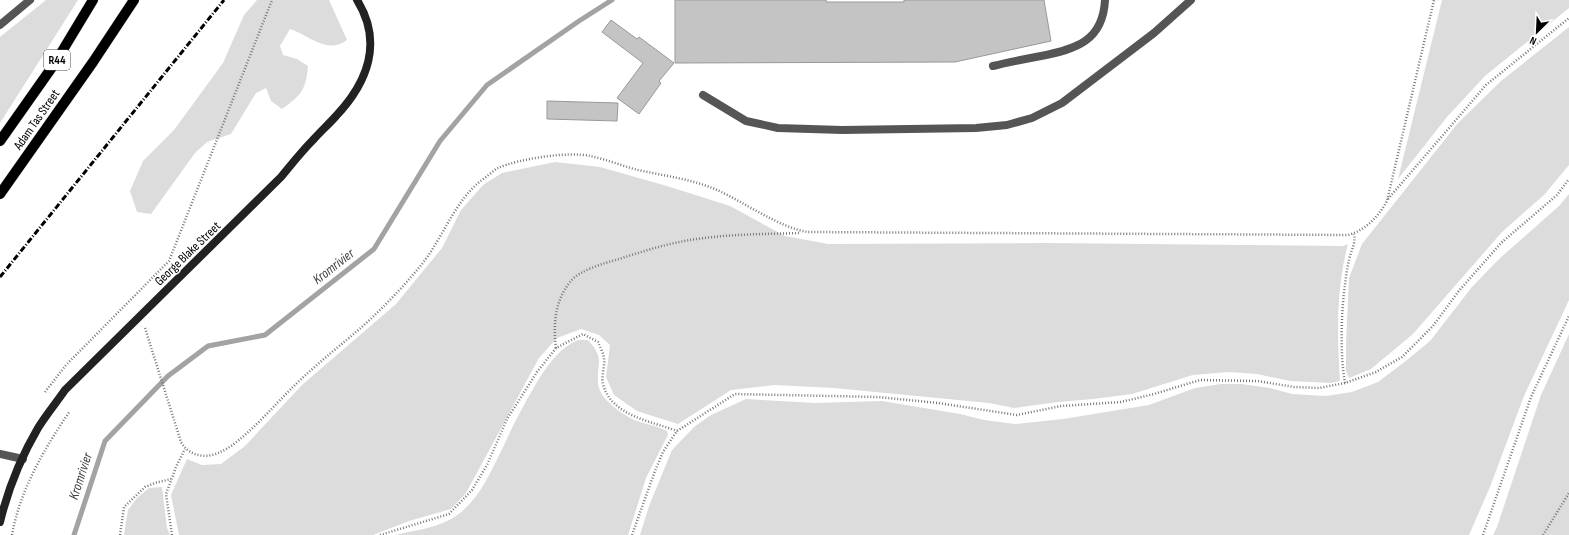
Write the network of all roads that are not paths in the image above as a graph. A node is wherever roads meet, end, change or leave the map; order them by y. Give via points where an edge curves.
1 (30, 0) edge
2 (93, 0) edge
3 (134, 0) edge
4 (357, 0) edge
5 (1105, 0) edge
6 (1191, 0) edge
7 (0, 25) edge
8 (993, 66) dead end
9 (703, 95) dead end
10 (0, 141) edge
11 (0, 194) edge
12 (0, 454) edge
13 (23, 458) junction
14 (3, 499) edge
15 (1, 517) edge

1 - 7 street
2 - 10 main road, Adam Tas Street / R44 via 55,63
3 - 11 main road, Adam Tas Street / R44
4 - 13 street, George Blake Street via 368,21 371,40 370,58 357,88 337,115 281,177 65,390 38,428
5 - 8 street via 1100,25 1093,35 1081,44 1064,51
6 - 9 street via 1154,33 1062,103 1032,118 1007,125 842,130 778,128 746,120
12 - 13 street
13 - 14 street, George Blake Street
14 - 15 street, George Blake Street

